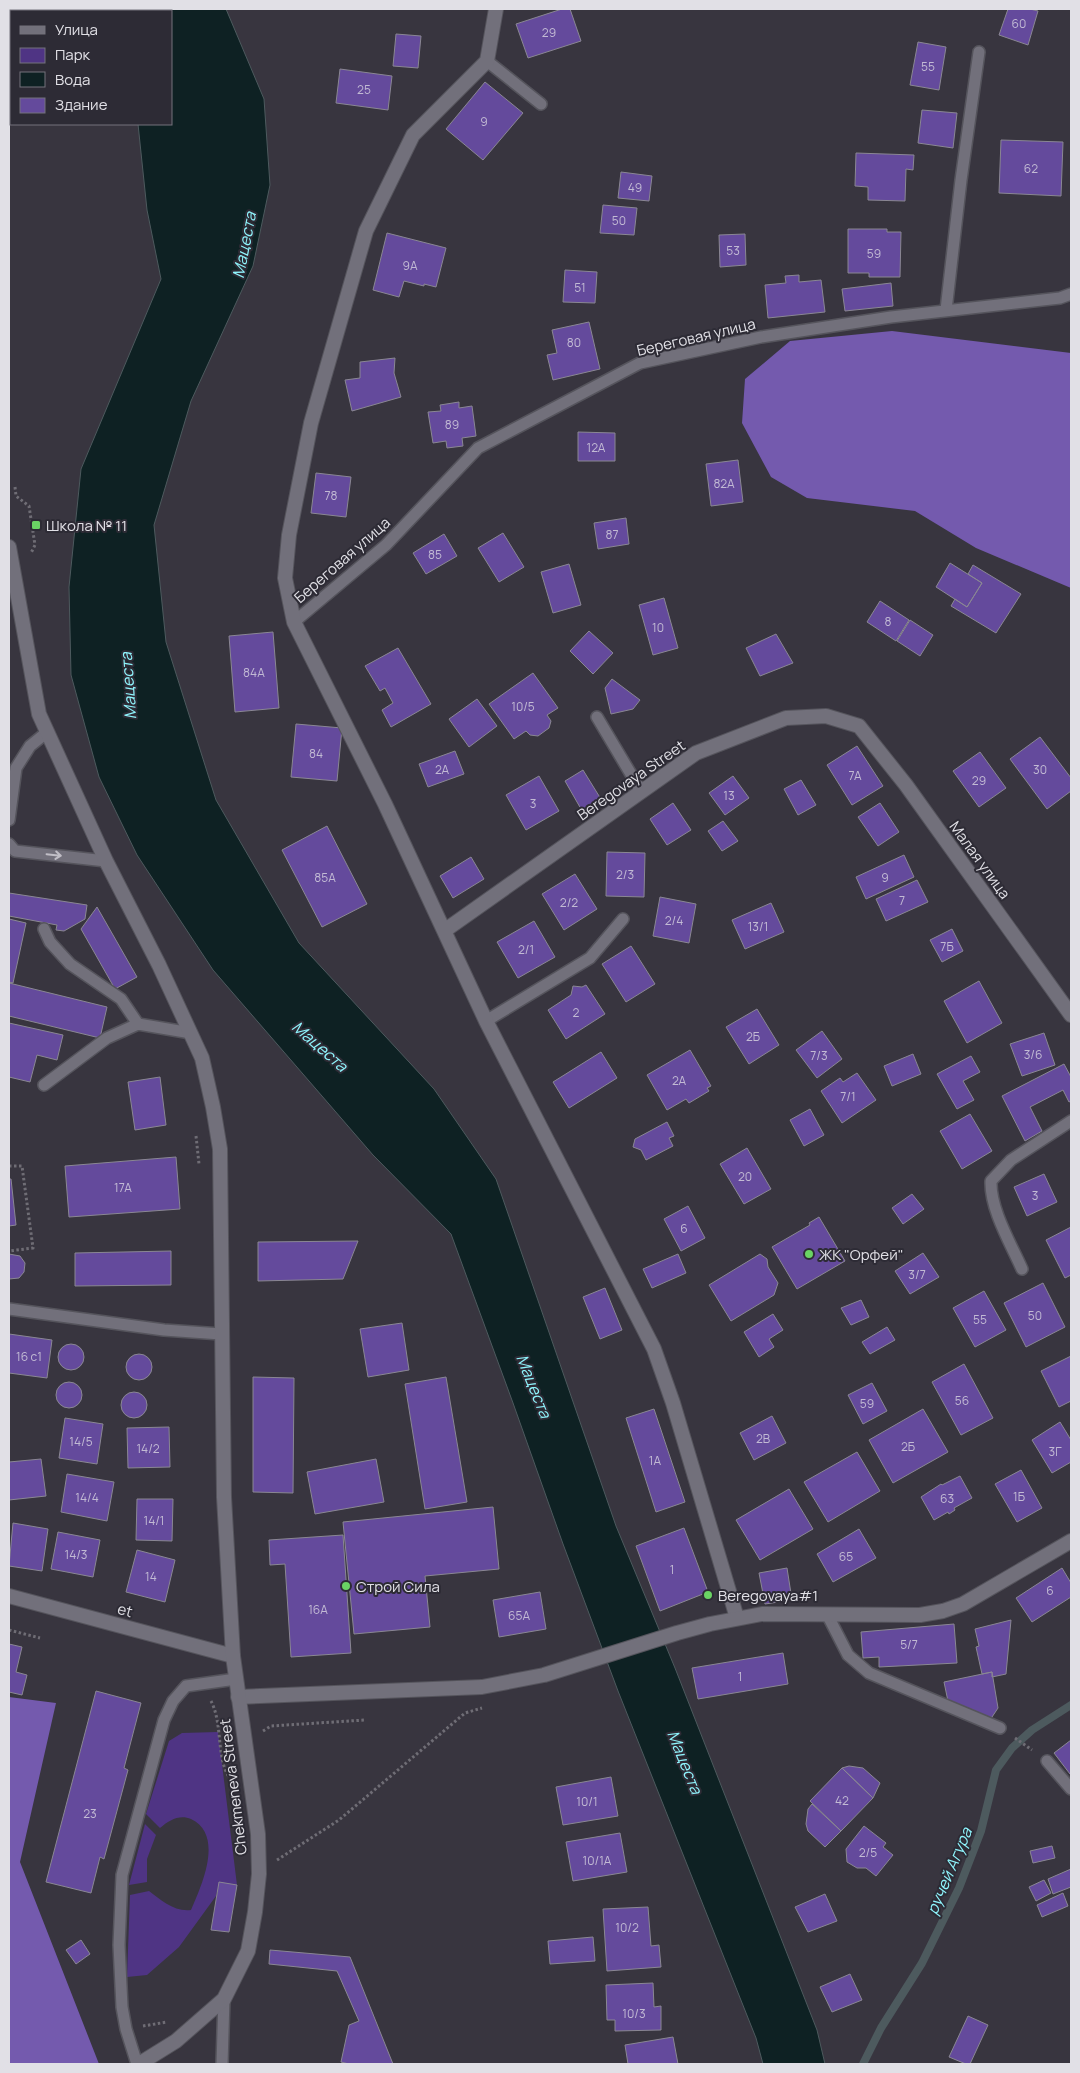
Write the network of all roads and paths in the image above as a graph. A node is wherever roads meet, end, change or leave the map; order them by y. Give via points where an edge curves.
1 (496, 9) edge
2 (979, 52) dead end
3 (487, 61) junction
4 (541, 104) dead end
5 (1071, 294) edge
6 (946, 310) junction
7 (15, 487) dead end
8 (9, 547) edge
9 (27, 560) dead end
10 (294, 622) junction
11 (597, 717) dead end
12 (859, 726) joint
13 (46, 733) junction
14 (641, 791) junction
15 (9, 820) edge
16 (9, 844) edge
17 (106, 861) junction
18 (623, 919) dead end
19 (44, 929) dead end
20 (444, 931) junction
21 (1071, 1015) edge
22 (486, 1021) junction
23 (138, 1024) junction
24 (191, 1033) junction
25 (44, 1085) dead end
26 (1071, 1121) edge
27 (196, 1134) dead end
28 (9, 1166) edge
29 (199, 1170) dead end
30 (9, 1251) edge
31 (1022, 1269) dead end
32 (9, 1309) edge
33 (221, 1334) junction
34 (1071, 1541) edge
35 (9, 1596) edge
36 (827, 1614) junction
37 (737, 1618) junction
38 (9, 1630) edge
39 (40, 1638) dead end
40 (234, 1656) junction
41 (236, 1679) junction
42 (202, 1684) junction
43 (238, 1697) junction
44 (487, 1707) dead end
45 (1000, 1728) joint
46 (1047, 1761) joint
47 (234, 1783) dead end
48 (1071, 1789) edge
49 (270, 1864) dead end
50 (224, 1999) junction
51 (170, 2021) dead end
52 (126, 2029) junction
53 (138, 2064) edge
54 (222, 2064) edge

1 - 3 street
2 - 6 lane
3 - 4 lane
3 - 10 street via 412,135 366,231 311,423 289,535 285,578
5 - 6 lane, Береговая улица via 1060,298
6 - 10 lane, Береговая улица via 761,337 640,363 478,448 386,545
7 - 9 path via 16,496 29,506 35,545
8 - 13 street, Chekmeneva Street via 30,670
10 - 20 street
11 - 14 lane
12 - 14 street, Beregovaya Street via 826,716 786,718 696,754
12 - 21 street, Малая улица via 906,785
13 - 15 lane via 30,746 16,768
13 - 17 street, Chekmeneva Street
14 - 20 street, Beregovaya Street
16 -> 17 lane via 15,851
17 - 24 street, Chekmeneva Street
18 - 22 lane via 590,958
19 - 23 lane via 50,942 70,964 121,999
20 - 22 street
22 - 37 street via 654,1349
23 - 24 lane
23 - 25 lane via 107,1038
24 - 33 street, Chekmeneva Street via 202,1058 220,1148
26 - 31 lane via 1011,1160 991,1181 990,1192 996,1211
27 - 29 path
28 - 30 path via 22,1166 32,1248
32 - 33 lane via 164,1330
33 - 40 street, Chekmeneva Street via 224,1496
34 - 36 street via 963,1604 943,1611 920,1615
35 - 40 street, et
36 - 37 street via 762,1614
36 - 45 lane via 848,1655 869,1673
37 - 43 street via 677,1633 544,1675 482,1687
38 - 39 path
40 - 41 street, Chekmeneva Street
41 - 42 lane
41 - 43 street, Chekmeneva Street
42 - 47 path via 214,1705 225,1770
42 - 52 lane via 186,1686 172,1701 164,1720 122,1875 119,1945
43 - 50 street, Chekmeneva Street via 258,1834 259,1874 248,1951
44 - 49 path via 465,1713 339,1820
45 - 46 path
46 - 48 lane
50 - 53 street, Chekmeneva Street via 176,2041
50 - 54 lane
51 - 52 path
52 - 53 lane

